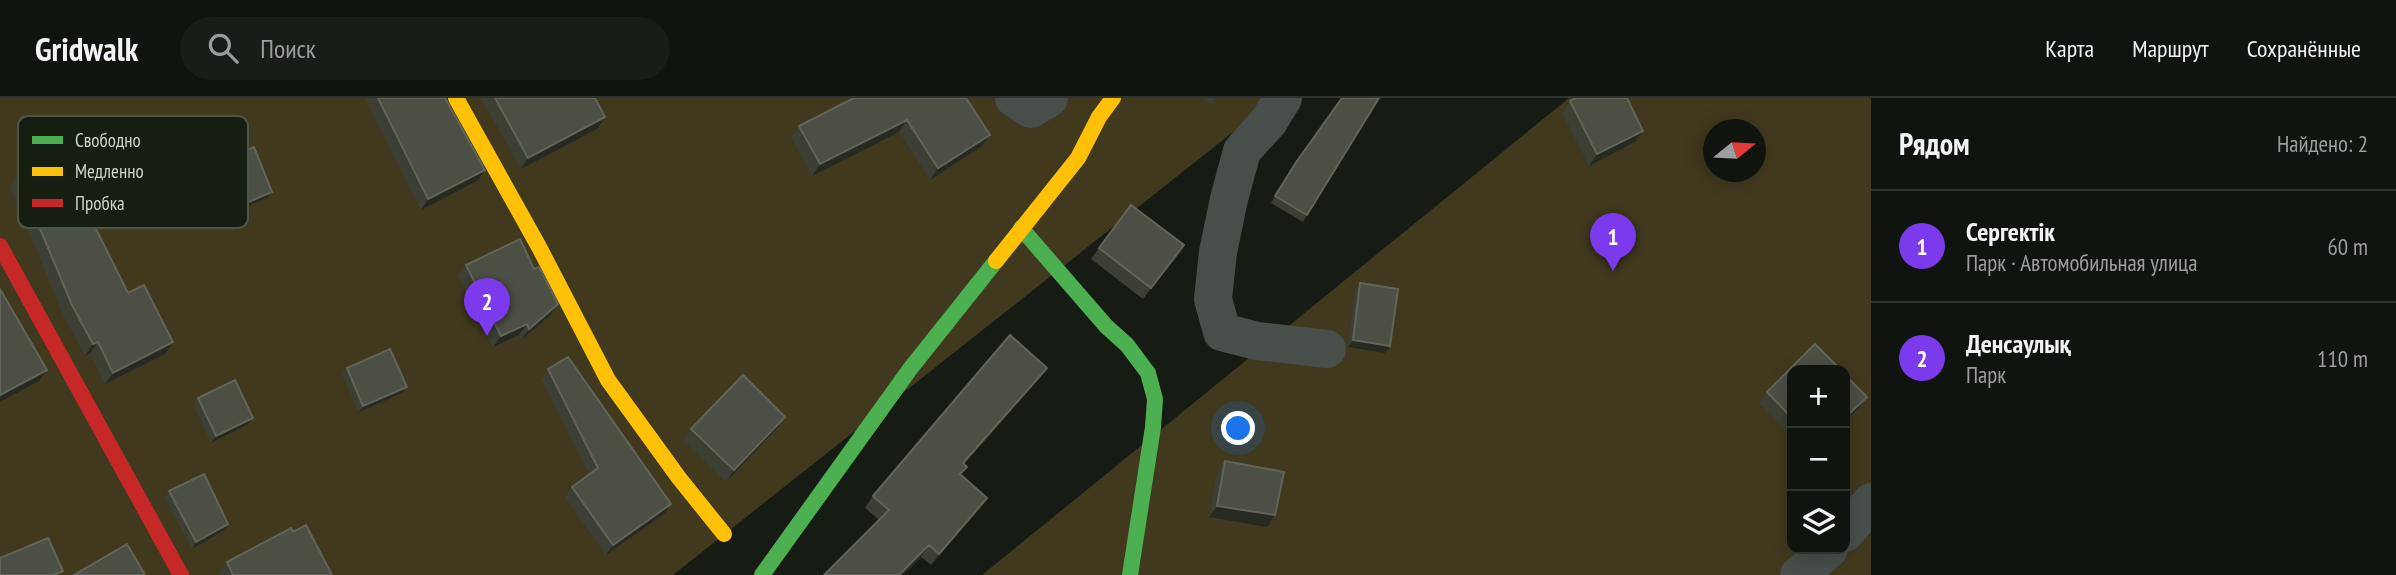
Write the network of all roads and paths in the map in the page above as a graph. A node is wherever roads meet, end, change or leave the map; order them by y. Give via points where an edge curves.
1 (456, 98) edge
2 (1014, 98) edge
3 (1049, 98) edge
4 (1113, 98) edge
5 (1283, 98) edge
6 (1021, 228) junction
7 (0, 246) edge
8 (1327, 349) dead end
9 (1871, 502) edge
10 (1850, 527) edge
11 (724, 534) dead end
12 (1823, 554) edge
13 (181, 575) edge
14 (762, 575) edge
15 (1130, 575) edge
16 (1798, 575) edge

1 - 11 street via 608,380
2 - 3 street via 1031,109
4 - 6 street via 1078,158
5 - 8 street via 1242,151 1218,252 1213,299 1222,332
6 - 14 street via 910,369
6 - 15 street via 1148,373 1155,399 1153,427
7 - 13 street
9 - 10 street
12 - 16 street

